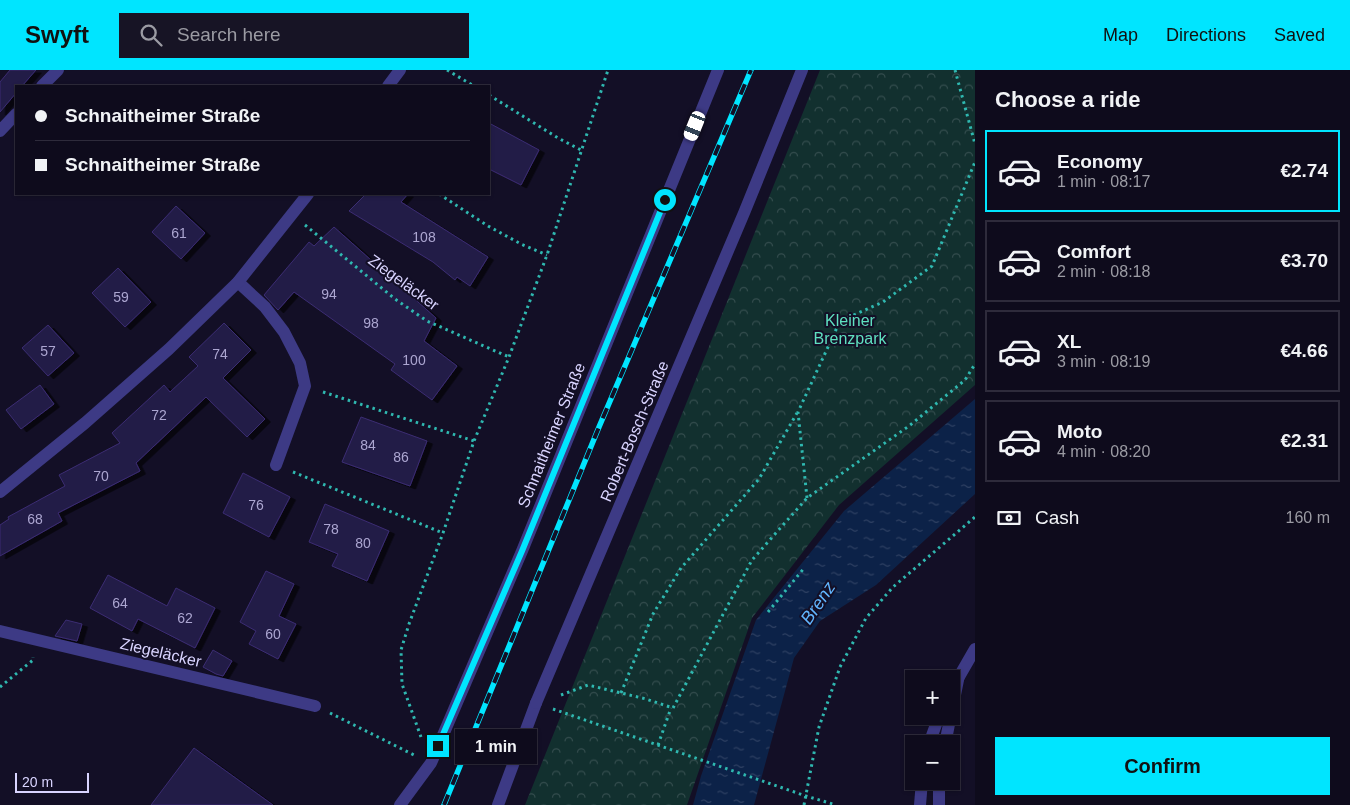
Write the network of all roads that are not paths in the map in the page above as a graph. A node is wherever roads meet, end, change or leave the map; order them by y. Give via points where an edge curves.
1 (58, 70) edge
2 (400, 70) edge
3 (718, 70) edge
4 (802, 70) edge
5 (43, 85) edge
6 (389, 85) edge
7 (15, 115) edge
8 (0, 131) edge
9 (307, 195) edge
10 (238, 282) junction
11 (276, 465) road end
12 (0, 492) edge
13 (0, 631) edge
14 (975, 649) edge
15 (960, 673) edge
16 (315, 706) road end
17 (921, 790) edge
18 (939, 790) edge
19 (400, 805) edge
20 (498, 805) edge
21 (920, 805) edge
22 (939, 805) edge

1 - 5 street
2 - 6 street
3 - 19 street, Schnaitheimer Straße via 522,551 431,763
4 - 20 street, Robert-Bosch-Straße via 536,703
7 - 8 street
9 - 10 street
10 - 11 street via 265,307 284,332 300,363 305,386
10 - 12 street via 85,423
13 - 16 street, Ziegeläcker
14 - 15 street
17 - 21 street
18 - 22 street

